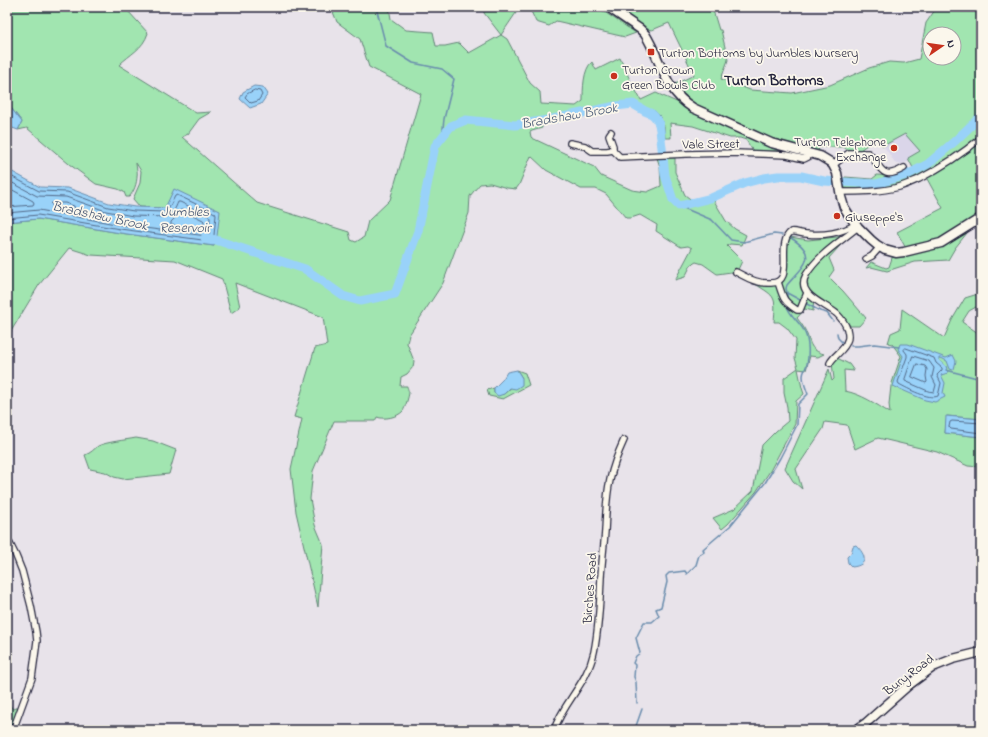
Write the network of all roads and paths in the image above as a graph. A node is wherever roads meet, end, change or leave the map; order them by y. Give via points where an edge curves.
1 (608, 7) edge
2 (611, 132) dead end
3 (981, 138) edge
4 (570, 142) dead end
5 (613, 150) junction
6 (810, 154) junction
7 (833, 165) junction
8 (904, 168) dead end
9 (840, 189) junction
10 (981, 218) edge
11 (857, 226) junction
12 (880, 247) junction
13 (866, 259) dead end
14 (736, 272) dead end
15 (778, 282) junction
16 (807, 293) junction
17 (830, 363) dead end
18 (624, 440) dead end
19 (7, 538) edge
20 (981, 652) edge
21 (13, 730) edge
22 (554, 730) edge
23 (856, 730) edge

1 - 6 street via 645,34 668,83 685,104 771,143
2 - 5 street via 609,135
3 - 9 street via 950,162 905,185 862,192
4 - 5 street via 592,151
5 - 6 street, Vale Street via 620,157 712,153 782,154 804,159
6 - 7 street via 820,156
7 - 8 street via 850,152 869,154 880,170 887,173
7 - 9 street
9 - 11 street via 844,207
10 - 12 street via 938,244 901,252 891,252
11 - 12 street
11 - 15 street via 826,234 791,232 786,237 783,275
11 - 16 street via 814,264 803,282
12 - 13 street
14 - 15 street via 761,283
15 - 16 street via 787,303 799,311
16 - 17 street via 836,313 846,325 847,342
18 - 22 street, Birches Road via 616,457 607,496 594,654 586,677 560,716
19 - 21 street via 22,571 36,632 32,678
20 - 23 street, Bury Road via 933,667

